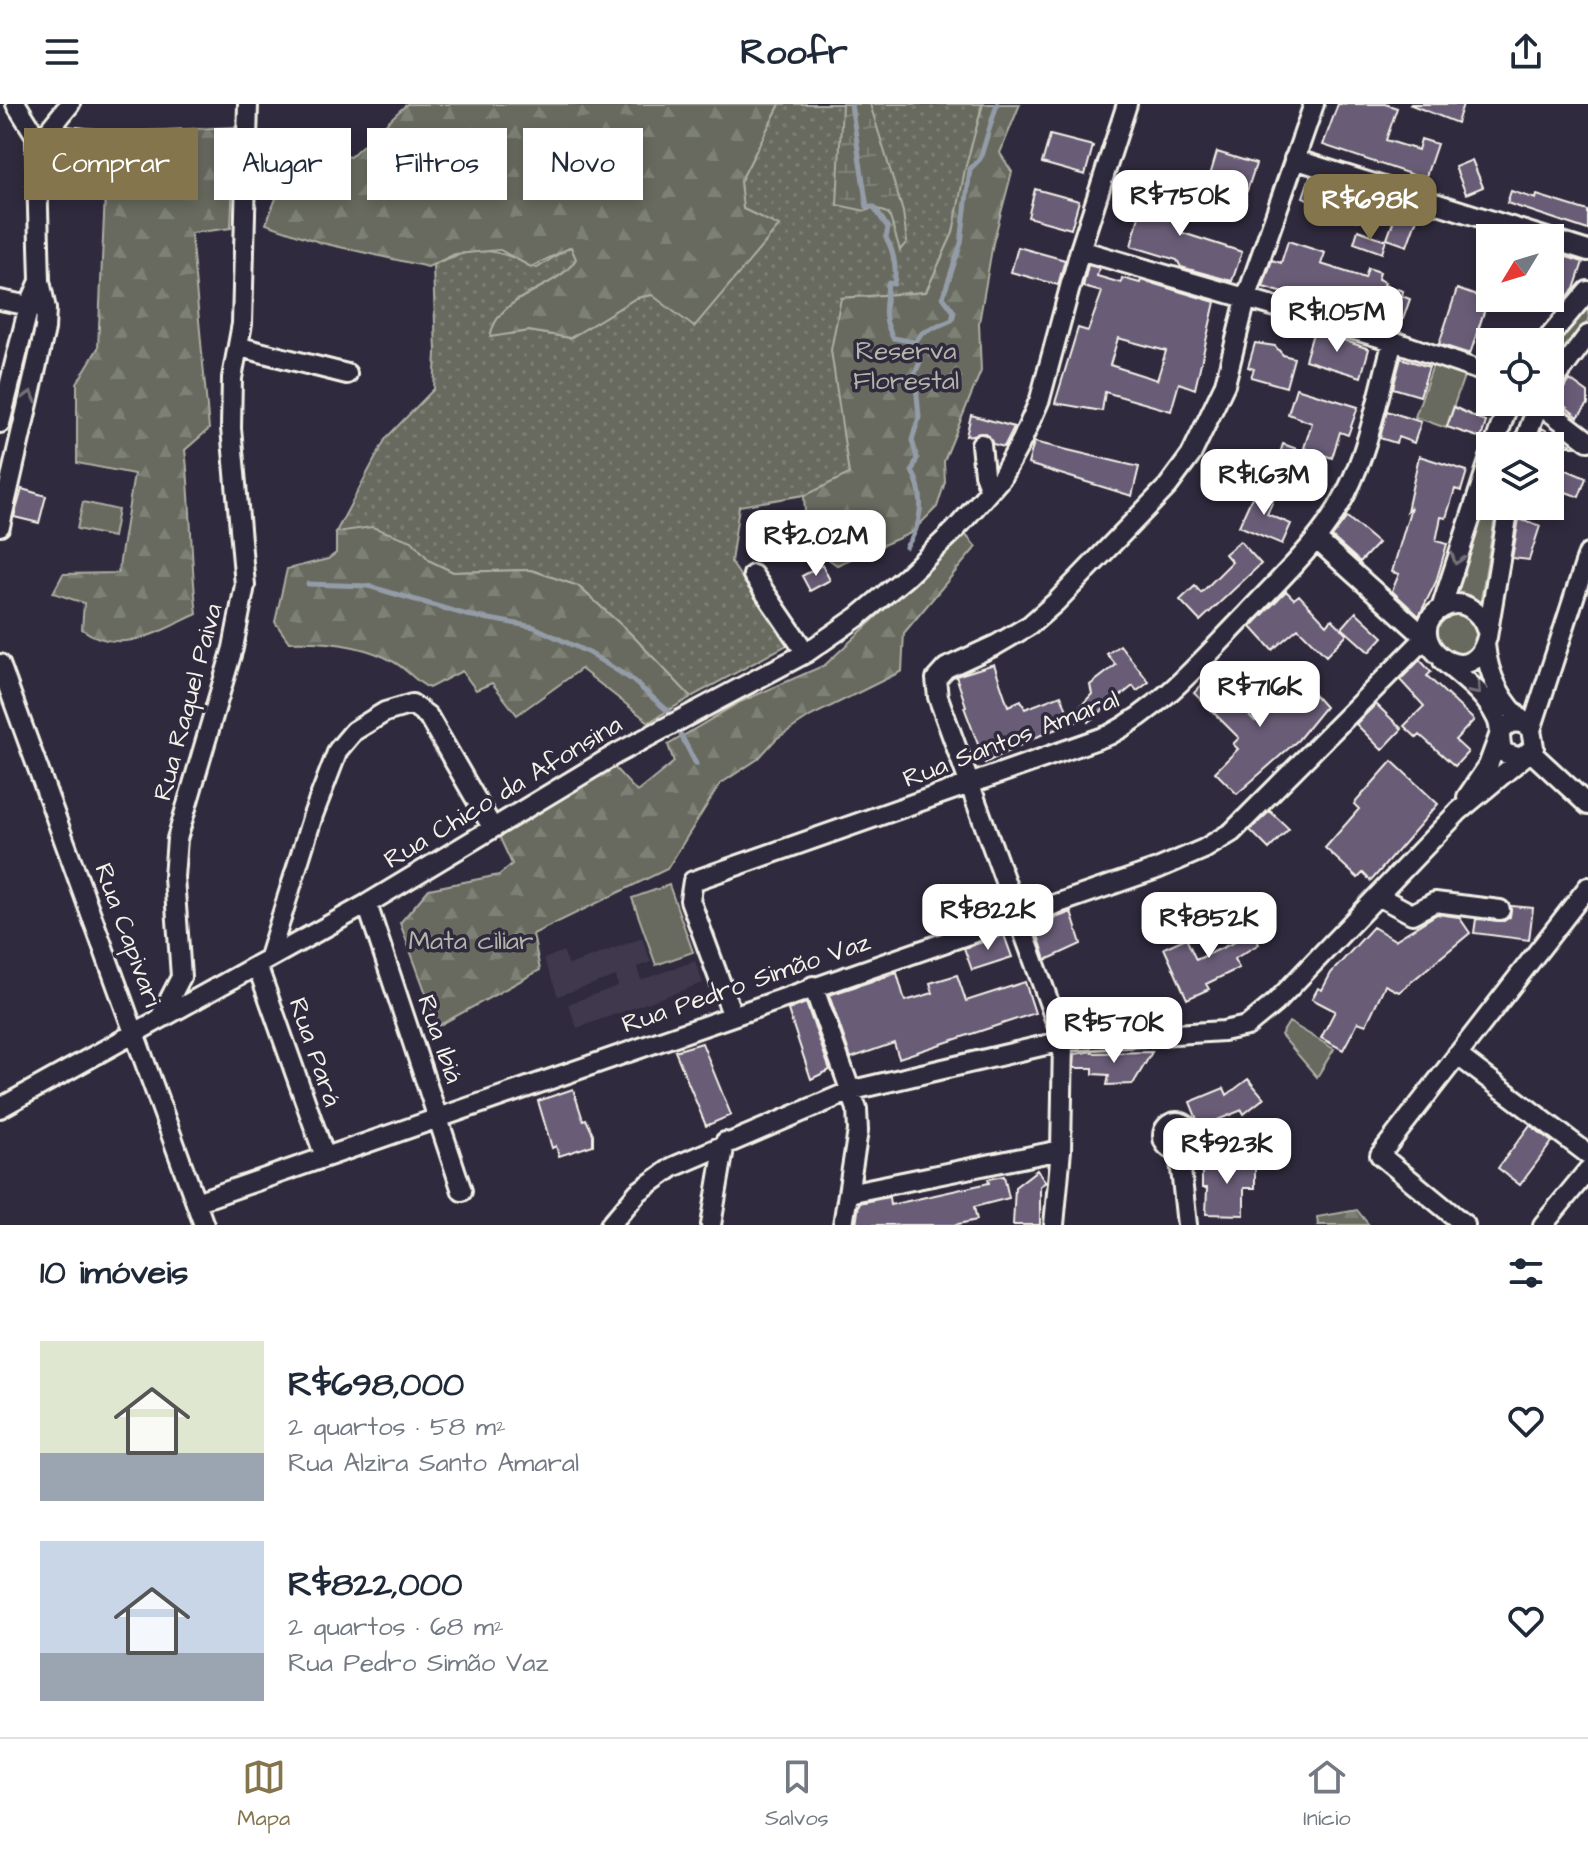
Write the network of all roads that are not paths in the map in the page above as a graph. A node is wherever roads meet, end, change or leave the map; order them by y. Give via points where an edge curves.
1 (16, 104) edge
2 (70, 104) edge
3 (1127, 104) edge
4 (1314, 104) edge
5 (251, 106) edge
6 (34, 128) edge
7 (48, 128) edge
8 (1294, 159) junction
9 (40, 200) edge
10 (1503, 224) edge
11 (1564, 243) edge
12 (1080, 250) junction
13 (1588, 251) edge
14 (1588, 291) edge
15 (1246, 299) junction
16 (0, 300) edge
17 (38, 308) junction
18 (1557, 328) edge
19 (1588, 335) edge
20 (1393, 341) junction
21 (240, 347) junction
22 (1564, 367) edge
23 (1476, 369) edge
24 (347, 374) dead end
25 (1556, 416) edge
26 (0, 423) edge
27 (1588, 441) edge
28 (981, 444) dead end
29 (995, 484) junction
30 (1476, 501) edge
31 (1506, 520) edge
32 (0, 526) edge
33 (1317, 540) junction
34 (1588, 554) edge
35 (753, 575) dead end
36 (1441, 609) junction
37 (1428, 637) junction
38 (1485, 637) junction
39 (806, 653) junction
40 (1439, 657) junction
41 (0, 664) edge
42 (1529, 728) junction
43 (1500, 734) junction
44 (1528, 753) junction
45 (970, 785) junction
46 (1588, 805) edge
47 (1456, 815) junction
48 (492, 827) junction
49 (1588, 887) edge
50 (1378, 896) junction
51 (367, 904) junction
52 (1500, 910) dead end
53 (1016, 917) junction
54 (263, 961) junction
55 (813, 986) junction
56 (732, 1014) junction
57 (158, 1021) junction
58 (137, 1034) junction
59 (1063, 1041) junction
60 (1457, 1055) junction
61 (853, 1090) junction
62 (0, 1108) edge
63 (440, 1119) junction
64 (725, 1142) junction
65 (1061, 1150) junction
66 (1179, 1151) dead end
67 (1588, 1154) edge
68 (325, 1157) junction
69 (1588, 1170) edge
70 (462, 1191) dead end
71 (848, 1193) junction
72 (196, 1202) junction
73 (204, 1225) edge
74 (610, 1225) edge
75 (711, 1225) edge
76 (843, 1225) edge
77 (1054, 1225) edge
78 (1187, 1225) edge
79 (1465, 1225) edge
80 (1543, 1225) edge

1 - 6 street
2 - 7 street
3 - 12 street, Rua Chico da Afonsina
4 - 8 street
5 - 21 street, Rua Raquel Paiva
8 - 10 street
8 - 15 street
9 - 17 street
11 - 13 street
12 - 15 street
12 - 29 street, Rua Chico da Afonsina via 1040,399
14 - 18 street
15 - 20 street
15 - 45 street via 1210,421 1168,486 1030,625 946,668 936,679
16 - 17 street
17 - 26 street
32 -> 17 street via 41,352
19 - 22 street
20 - 23 street
20 - 33 street, Rua Santos Amaral via 1359,461
21 - 24 street
21 - 57 street, Rua Raquel Paiva via 232,378 231,428 245,585 233,648 177,839 174,877 181,977
25 - 27 street
28 - 29 street via 984,474
29 - 39 street, Rua Chico da Afonsina via 906,577
30 -> 36 street
31 - 38 street
33 - 37 street
33 - 45 street, Rua Santos Amaral via 1136,721
34 - 42 street
35 - 39 street
36 - 37 street
36 - 38 street via 1450,605 1477,612
37 - 40 street
37 - 53 street, Rua Pedro Simão Vaz via 1232,832 1157,869
38 - 40 street via 1474,658 1465,662
38 - 42 street via 1502,698
39 - 48 street, Rua Chico da Afonsina
40 -> 43 street via 1475,686 1497,717
41 - 58 street, Rua Capivari
42 - 43 street via 1516,722
42 - 44 street via 1535,741
43 - 44 street via 1504,753 1515,758
43 - 47 street via 1488,766
44 - 46 street
44 - 47 street
45 - 53 street
45 - 56 street, Rua Santos Amaral via 698,877 690,885 690,900
47 - 50 street
48 - 51 street, Rua Chico da Afonsina
48 - 54 street via 420,707 401,705 385,712 354,731 338,750
49 - 60 street
50 - 52 street via 1412,914 1435,902
50 - 59 street via 1247,1026
51 - 54 street, Rua Chico da Afonsina
51 - 63 street, Rua Ibiá
53 - 55 street, Rua Pedro Simão Vaz
53 - 59 street
54 - 57 street, Rua Chico da Afonsina
54 - 68 street, Rua Pará
55 - 56 street, Rua Pedro Simão Vaz
55 - 61 street
56 - 63 street, Rua Pedro Simão Vaz
57 - 58 street, Rua Chico da Afonsina
58 - 62 street, Rua Chico da Afonsina
58 - 72 street, Rua Capivari
59 - 61 street
59 - 65 street
60 - 67 street
60 - 79 street via 1380,1155
61 - 64 street
61 - 71 street via 858,1131
63 - 68 street, Rua Pedro Simão Vaz
63 - 70 street, Rua Ibiá
64 - 74 street via 673,1167 638,1192
64 - 75 street
65 - 71 street
65 - 77 street
66 - 78 street
68 - 72 street, Rua Pedro Simão Vaz
69 - 80 street
71 - 76 street
72 - 73 street, Rua Capivari

